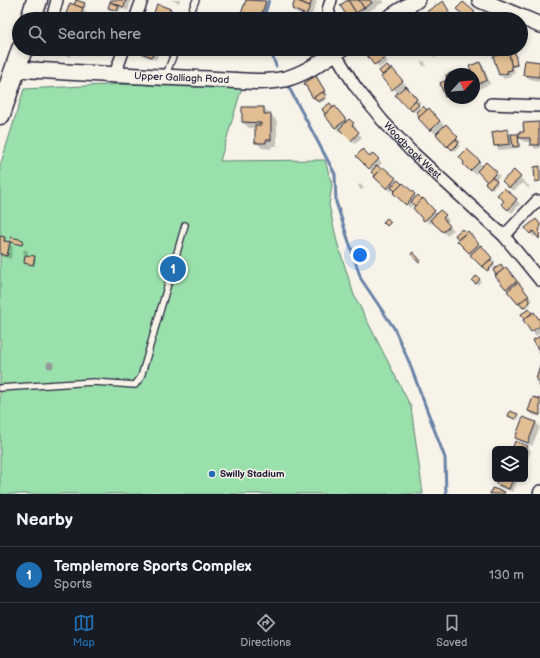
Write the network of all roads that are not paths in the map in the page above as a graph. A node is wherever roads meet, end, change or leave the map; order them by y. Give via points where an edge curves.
1 (37, 0) edge
2 (57, 0) edge
3 (142, 0) edge
4 (196, 0) edge
5 (331, 0) edge
6 (417, 0) edge
7 (480, 0) edge
8 (400, 4) edge
9 (33, 12) edge
10 (54, 12) edge
11 (138, 12) edge
12 (191, 12) edge
13 (328, 12) edge
14 (393, 12) edge
15 (508, 12) edge
16 (528, 21) edge
17 (540, 26) edge
18 (19, 56) edge
19 (121, 56) edge
20 (173, 56) edge
21 (330, 56) edge
22 (340, 56) edge
23 (115, 74) junction
24 (9, 77) edge
25 (164, 78) junction
26 (491, 104) dead end
27 (540, 106) edge
28 (0, 114) edge
29 (540, 201) edge
30 (185, 225) dead end
31 (504, 236) junction
32 (540, 280) edge
33 (0, 388) edge

1 - 9 highway
2 - 10 street
3 - 11 street
4 - 12 lane
5 - 13 street
6 - 8 street
7 - 15 street
8 - 14 street
16 - 17 street
18 - 24 highway
19 - 23 street
20 - 25 lane
21 - 25 street, Upper Galliagh Road via 307,70 284,79 241,81
22 - 31 street, Woodbrook West via 355,86 382,120 410,150
23 - 24 street, Upper Galliagh Road
23 - 25 street, Upper Galliagh Road
24 - 28 highway
26 - 27 street
29 - 31 street via 536,201
30 - 33 lane via 141,377 135,385 94,382
31 - 32 street, Woodbrook West

